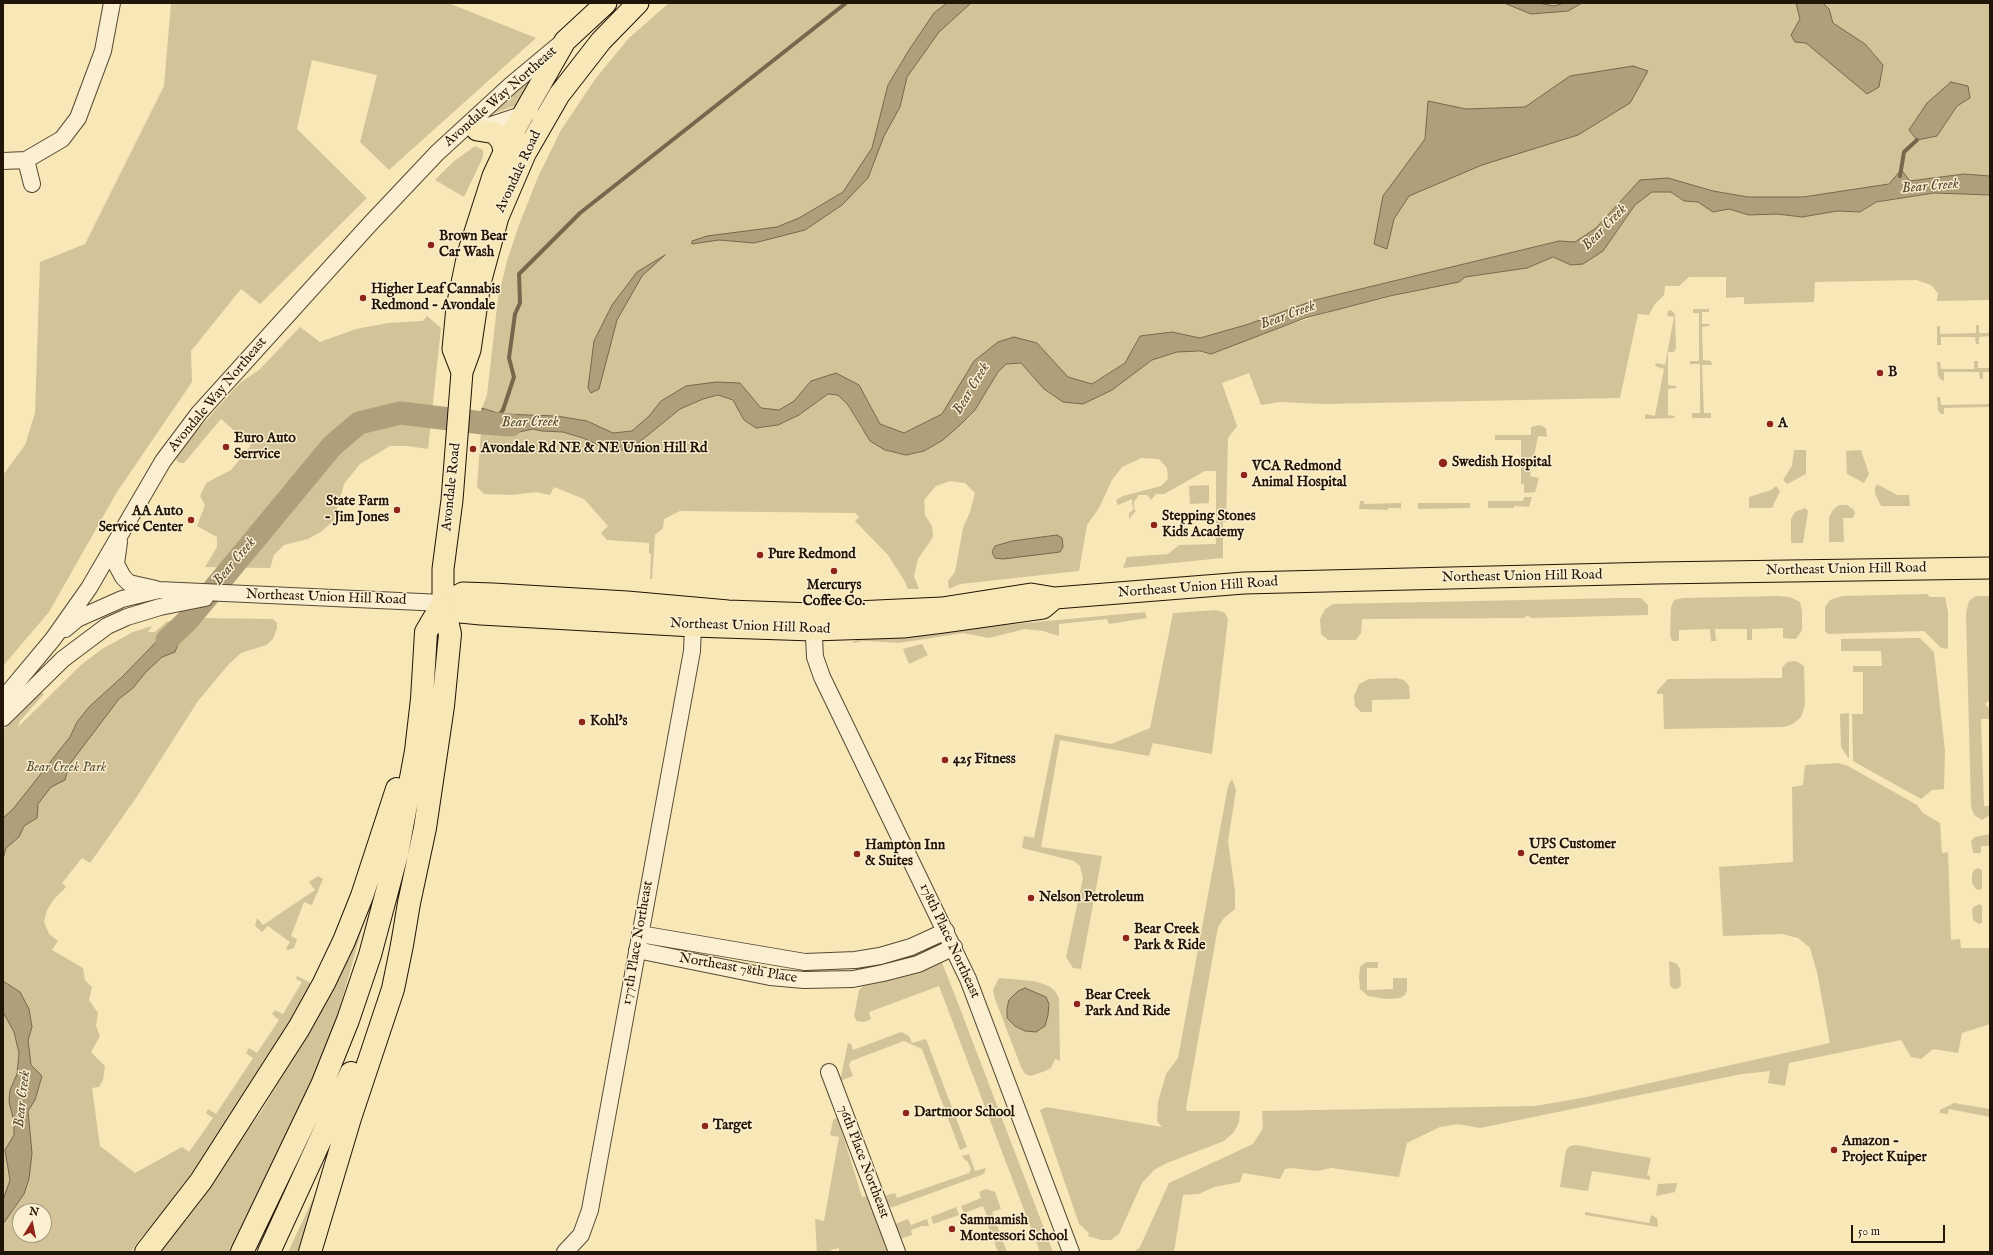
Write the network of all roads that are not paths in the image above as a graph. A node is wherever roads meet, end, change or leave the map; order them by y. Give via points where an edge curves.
1 (112, 3) edge
2 (606, 3) edge
3 (638, 3) edge
4 (565, 40) junction
5 (559, 95) junction
6 (523, 114) junction
7 (477, 130) junction
8 (504, 151) junction
9 (437, 153) junction
10 (26, 160) junction
11 (3, 162) edge
12 (32, 184) dead end
13 (462, 372) junction
14 (121, 532) junction
15 (1990, 568) edge
16 (159, 590) junction
17 (228, 593) junction
18 (443, 603) junction
19 (813, 622) junction
20 (693, 626) junction
21 (53, 639) junction
22 (3, 699) edge
23 (422, 699) junction
24 (3, 718) edge
25 (409, 903) junction
26 (946, 931) junction
27 (640, 934) junction
28 (954, 947) junction
29 (637, 950) junction
30 (830, 1072) dead end
31 (146, 1252) edge
32 (242, 1252) edge
33 (269, 1252) edge
34 (310, 1252) edge
35 (565, 1252) edge
36 (897, 1252) edge
37 (1071, 1252) edge

1 - 10 street via 103,51 78,118 62,139
2 - 4 main road, Avondale Road
3 - 5 main road, Avondale Road via 601,41
4 - 6 main road, Avondale Road
4 - 9 street, Avondale Way Northeast via 511,85
5 - 6 street, Avondale Way Northeast via 543,106
5 - 13 main road, Avondale Road via 525,154 498,217 480,283 470,350
6 - 7 street, Avondale Way Northeast
6 - 8 main road, Avondale Road
7 - 8 main road via 495,133 502,142
7 - 9 street, Avondale Way Northeast
8 - 13 main road, Avondale Road via 477,221 462,280 453,349
9 - 14 street, Avondale Way Northeast via 199,413 163,461
10 - 11 street
10 - 12 street
13 - 18 main road, Avondale Road via 443,569
14 - 16 street via 116,559 120,573 129,583
14 - 21 street, Avondale Way Northeast via 89,588
15 - 19 main road, Northeast Union Hill Road via 1244,583 1055,598 1043,608 903,627
16 - 17 street, Northeast Union Hill Road
16 - 21 street, Northeast Union Hill Road via 122,599 77,619
17 - 18 street, Northeast Union Hill Road
17 - 24 street via 144,612 107,626 63,658
18 - 19 main road, Northeast Union Hill Road via 463,593 628,602
18 - 20 main road, Northeast Union Hill Road via 460,612 481,614
18 - 23 highway via 426,632
18 - 25 highway via 450,634 443,706 425,828
19 - 20 main road, Northeast Union Hill Road
19 - 26 street, 178th Place Northeast via 815,657 822,678
20 - 27 street, 177th Place Northeast via 692,651
21 - 22 street, Avondale Way Northeast
23 - 31 highway via 362,896 324,983 295,1035 202,1181
23 - 32 highway via 416,751 397,854 370,955 322,1085
25 - 33 highway via 367,1031 344,1091
25 - 34 highway via 392,989
26 - 27 street, Northeast 78th Place via 912,947 880,956 805,962
26 - 28 street, 178th Place Northeast
27 - 29 street, 177th Place Northeast
28 - 29 street, Northeast 78th Place via 918,964 884,973 853,979 804,980 770,977
28 - 37 street, 178th Place Northeast
29 - 35 street, 177th Place Northeast via 588,1217 581,1235
30 - 36 street, 76th Place Northeast

